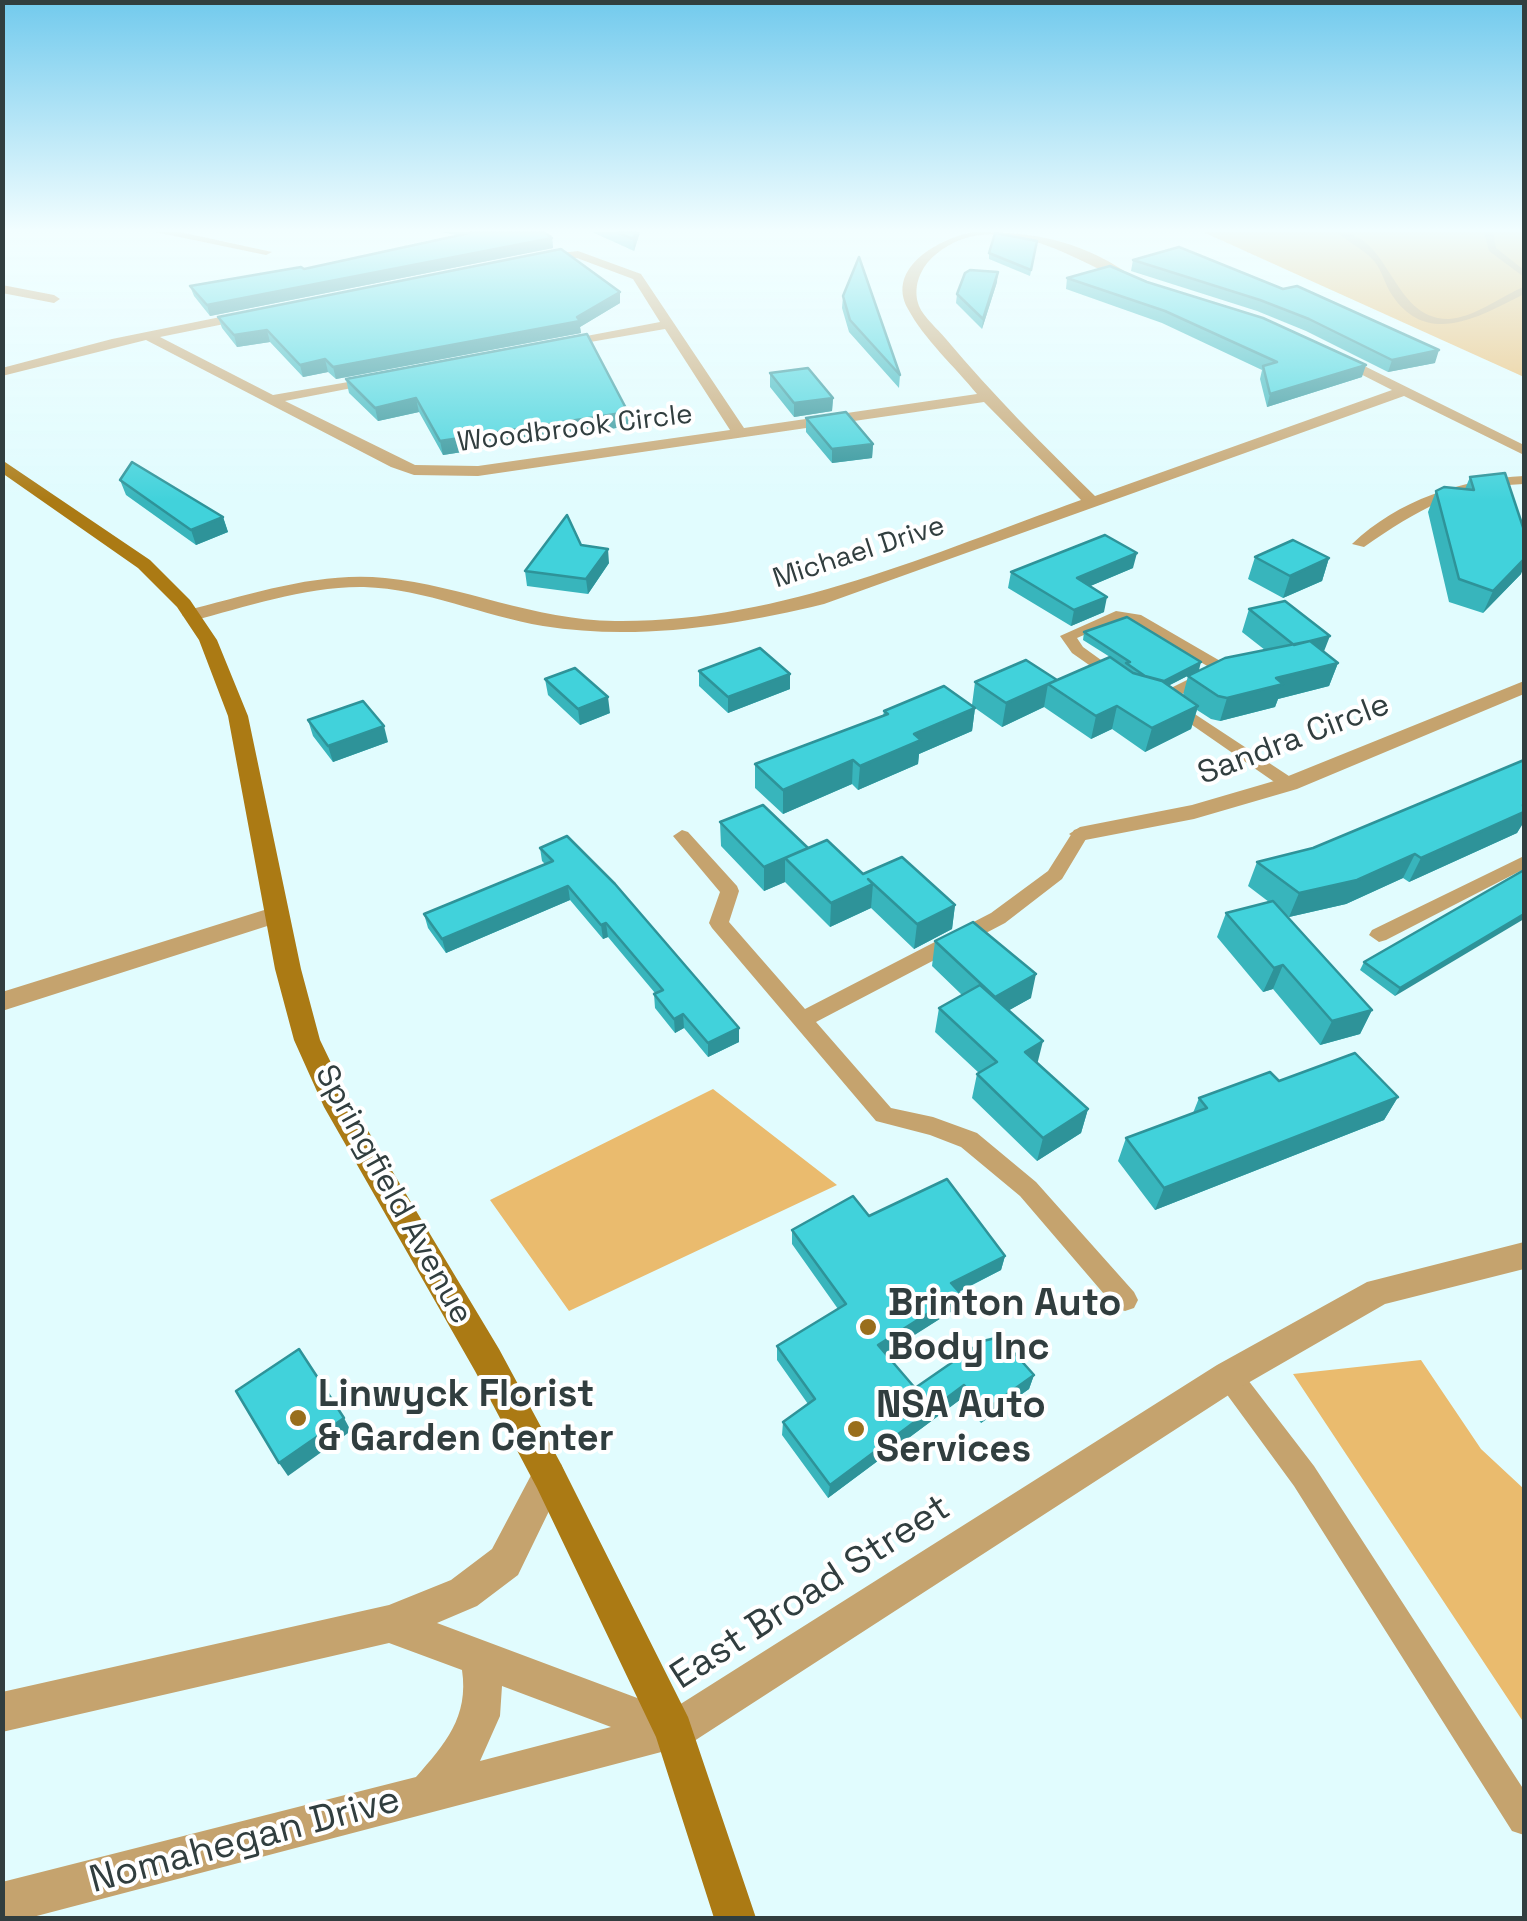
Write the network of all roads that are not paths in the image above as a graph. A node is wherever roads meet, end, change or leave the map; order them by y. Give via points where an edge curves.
1 (218, 322) edge
2 (925, 322) edge
3 (668, 324) joint
4 (148, 336) junction
5 (537, 349) edge
6 (1321, 349) edge
7 (2, 372) edge
8 (387, 378) edge
9 (1406, 390) junction
10 (988, 397) junction
11 (274, 399) junction
12 (740, 432) junction
13 (1524, 451) edge
14 (2, 465) edge
15 (1524, 480) edge
16 (1092, 502) junction
17 (1359, 544) dead end
18 (191, 616) junction
19 (1524, 686) edge
20 (1149, 694) junction
21 (1288, 784) junction
22 (1080, 834) joint
23 (682, 836) dead end
24 (1524, 862) edge
25 (277, 914) junction
26 (1379, 935) dead end
27 (2, 1002) edge
28 (801, 1020) junction
29 (1524, 1256) edge
30 (1125, 1300) dead end
31 (1229, 1376) junction
32 (549, 1476) junction
33 (388, 1624) junction
34 (478, 1658) junction
35 (2, 1712) edge
36 (674, 1731) junction
37 (430, 1792) junction
38 (1524, 1819) edge
39 (2, 1904) edge
40 (734, 1918) edge

1 - 4 street
2 - 10 street
3 - 5 street
3 - 12 street, Woodbrook Circle
4 - 7 street
4 - 11 street, Woodbrook Circle
6 - 9 street
8 - 11 street
9 - 13 street
9 - 16 street, Michael Drive
10 - 12 street, Woodbrook Circle
10 - 16 street
11 - 12 street, Woodbrook Circle via 414,470 478,471
14 - 18 main road, Springfield Avenue via 144,564
15 - 17 lane via 1456,486
16 - 18 street, Michael Drive via 818,600 673,626 551,622 366,582 326,582
18 - 25 main road, Springfield Avenue via 222,668 238,716
19 - 21 street, Sandra Circle
20 - 20 lane via 1077,650 1068,636 1116,615 1136,618 1216,665 1214,673
20 - 21 lane
21 - 22 street, Sandra Circle via 1194,812
22 - 28 lane via 1054,875 998,918
23 - 28 lane via 730,891 718,923
24 - 26 lane
25 - 27 street
25 - 32 main road, Springfield Avenue via 307,1040 334,1098
28 - 30 lane via 884,1115 968,1140 1028,1189
29 - 31 street, East Broad Street via 1378,1292
31 - 36 street, East Broad Street
31 - 38 lane via 1304,1476
32 - 33 street via 505,1562 464,1593
32 - 36 main road, Springfield Avenue
33 - 34 street
33 - 35 street
34 - 36 street
34 - 37 street, Nomahegan Drive via 485,1686 481,1722
36 - 37 street, Nomahegan Drive
36 - 40 main road, Springfield Avenue
37 - 39 street, Nomahegan Drive

